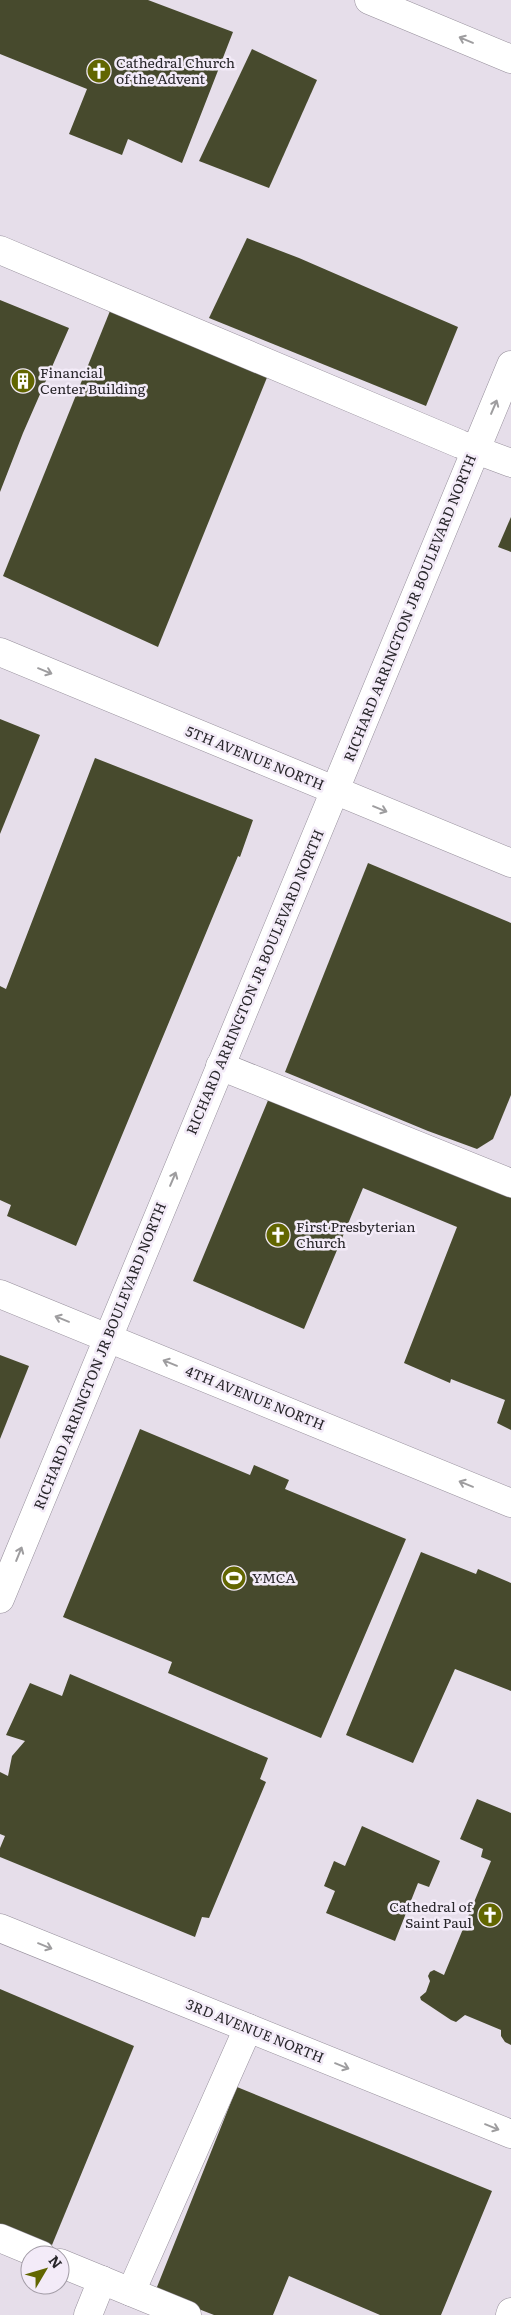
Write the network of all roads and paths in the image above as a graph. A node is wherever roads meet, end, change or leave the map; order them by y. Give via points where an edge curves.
1 (369, 0) edge
2 (511, 59) edge
3 (0, 250) edge
4 (511, 365) edge
5 (476, 448) junction
6 (511, 463) edge
7 (0, 652) edge
8 (335, 790) junction
9 (511, 863) edge
10 (220, 1066) junction
11 (511, 1183) edge
12 (0, 1294) edge
13 (107, 1338) junction
14 (511, 1503) edge
15 (0, 1599) edge
16 (0, 1928) edge
17 (248, 2028) junction
18 (511, 2134) edge
19 (0, 2238) edge
20 (20, 2246) edge
21 (70, 2267) edge
22 (102, 2280) junction
23 (131, 2292) junction
24 (88, 2315) edge
25 (186, 2315) edge

2 -> 1 main road
3 - 5 main road
5 -> 4 main road, RICHARD ARRINGTON JR BOULEVARD NORTH
5 - 6 main road
5 - 8 main road, RICHARD ARRINGTON JR BOULEVARD NORTH
7 -> 8 main road, 5TH AVENUE NORTH
8 -> 9 main road, 5TH AVENUE NORTH
8 - 10 main road, RICHARD ARRINGTON JR BOULEVARD NORTH
10 - 11 main road
13 -> 10 main road, RICHARD ARRINGTON JR BOULEVARD NORTH
13 -> 12 main road, 4TH AVENUE NORTH
14 -> 13 main road, 4TH AVENUE NORTH
15 -> 13 main road, RICHARD ARRINGTON JR BOULEVARD NORTH
16 -> 17 main road, 3RD AVENUE NORTH
17 -> 18 main road, 3RD AVENUE NORTH
17 - 23 main road
19 - 20 main road
21 - 22 main road
22 - 23 main road
22 - 24 main road
23 - 25 main road

